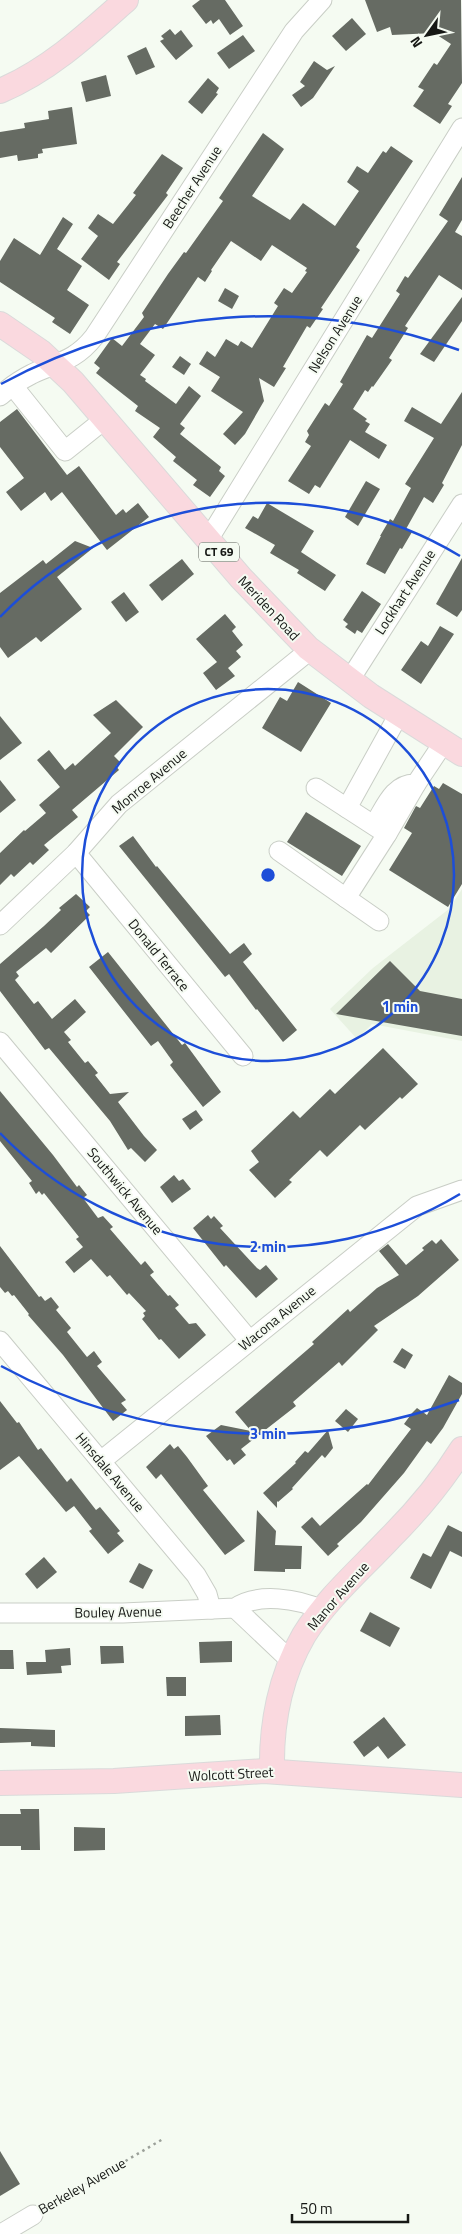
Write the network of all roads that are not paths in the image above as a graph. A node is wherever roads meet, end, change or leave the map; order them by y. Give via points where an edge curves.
1 (126, 0) edge
2 (322, 0) edge
3 (0, 91) edge
4 (462, 128) edge
5 (456, 153) edge
6 (0, 324) edge
7 (56, 365) junction
8 (6, 391) edge
9 (105, 419) junction
10 (462, 504) edge
11 (208, 540) junction
12 (310, 650) junction
13 (348, 681) junction
14 (399, 714) junction
15 (453, 748) edge
16 (316, 788) dead end
17 (347, 808) junction
18 (381, 830) junction
19 (280, 851) dead end
20 (76, 853) junction
21 (346, 898) junction
22 (379, 921) dead end
23 (0, 925) edge
24 (0, 1042) edge
25 (243, 1056) dead end
26 (462, 1190) edge
27 (249, 1340) junction
28 (0, 1341) edge
29 (462, 1449) edge
30 (101, 1461) junction
31 (235, 1608) junction
32 (211, 1609) junction
33 (322, 1610) junction
34 (0, 1613) edge
35 (292, 1662) junction
36 (272, 1771) junction
37 (0, 1783) edge
38 (462, 1785) edge
39 (33, 2215) road end
40 (2, 2234) edge

1 - 3 main road via 58,57
2 - 7 street, Beecher Avenue via 294,31 94,337 79,354
4 - 5 street, Nelson Avenue
5 - 11 street, Nelson Avenue
6 - 7 main road, Meriden Road / CT 69
7 - 8 street, Beecher Avenue via 31,374
7 - 9 main road, Meriden Road / CT 69
8 - 9 street via 64,451
9 - 11 main road, Meriden Road / CT 69
10 - 13 street, Lockhart Avenue
11 - 12 main road, Meriden Road / CT 69
12 - 13 main road, Meriden Road / CT 69
12 - 20 street, Monroe Avenue via 119,804
13 - 14 main road, Meriden Road / CT 69
14 - 15 main road, Meriden Road / CT 69
14 - 17 street
15 - 18 street via 416,784 407,784 395,791
16 - 17 street
17 - 18 street
18 - 21 street
19 - 21 street
20 - 23 street, Monroe Avenue
20 - 25 street, Donald Terrace
21 - 22 street
24 - 27 street, Southwick Avenue
26 - 27 street, Wacona Avenue via 417,1206
27 - 30 street, Wacona Avenue
28 - 30 street, Hinsdale Avenue
29 - 33 main road, Manor Avenue via 413,1514
30 - 32 street, Hinsdale Avenue via 196,1576 207,1594
31 - 32 street, Bouley Avenue
31 - 33 street, Bouley Avenue via 251,1601 291,1600
31 - 35 street
32 - 34 street, Bouley Avenue
33 - 35 main road, Manor Avenue via 304,1636
35 - 36 main road, Manor Avenue via 277,1709
36 - 37 main road, Wolcott Street via 114,1781
36 - 38 main road, Wolcott Street
39 - 40 street, Berkeley Avenue

